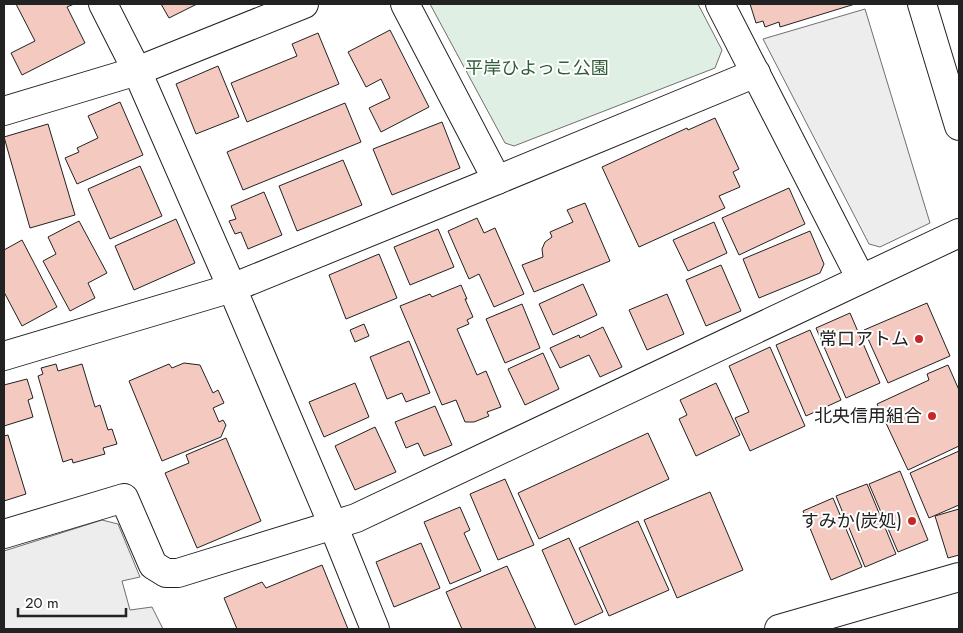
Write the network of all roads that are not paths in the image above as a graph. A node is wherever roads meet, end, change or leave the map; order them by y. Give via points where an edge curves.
1 (103, 4) edge
2 (304, 4) edge
3 (405, 4) edge
4 (720, 4) edge
5 (922, 4) edge
6 (137, 71) junction
7 (756, 73) junction
8 (4, 111) edge
9 (959, 126) edge
10 (497, 180) junction
11 (959, 233) edge
12 (861, 279) junction
13 (232, 288) junction
14 (4, 356) edge
15 (332, 525) junction
16 (4, 534) edge
17 (959, 577) edge
18 (375, 629) edge
19 (778, 629) edge

1 - 6 street
2 - 6 street
3 - 10 street
4 - 7 street
5 - 9 street
6 - 8 street
6 - 13 street
7 - 10 street
7 - 12 street
10 - 13 street
11 - 12 street
12 - 15 street via 356,518
13 - 14 street
13 - 15 street
15 - 16 street via 178,573 166,573 153,565 124,498
15 - 18 street
17 - 19 street

